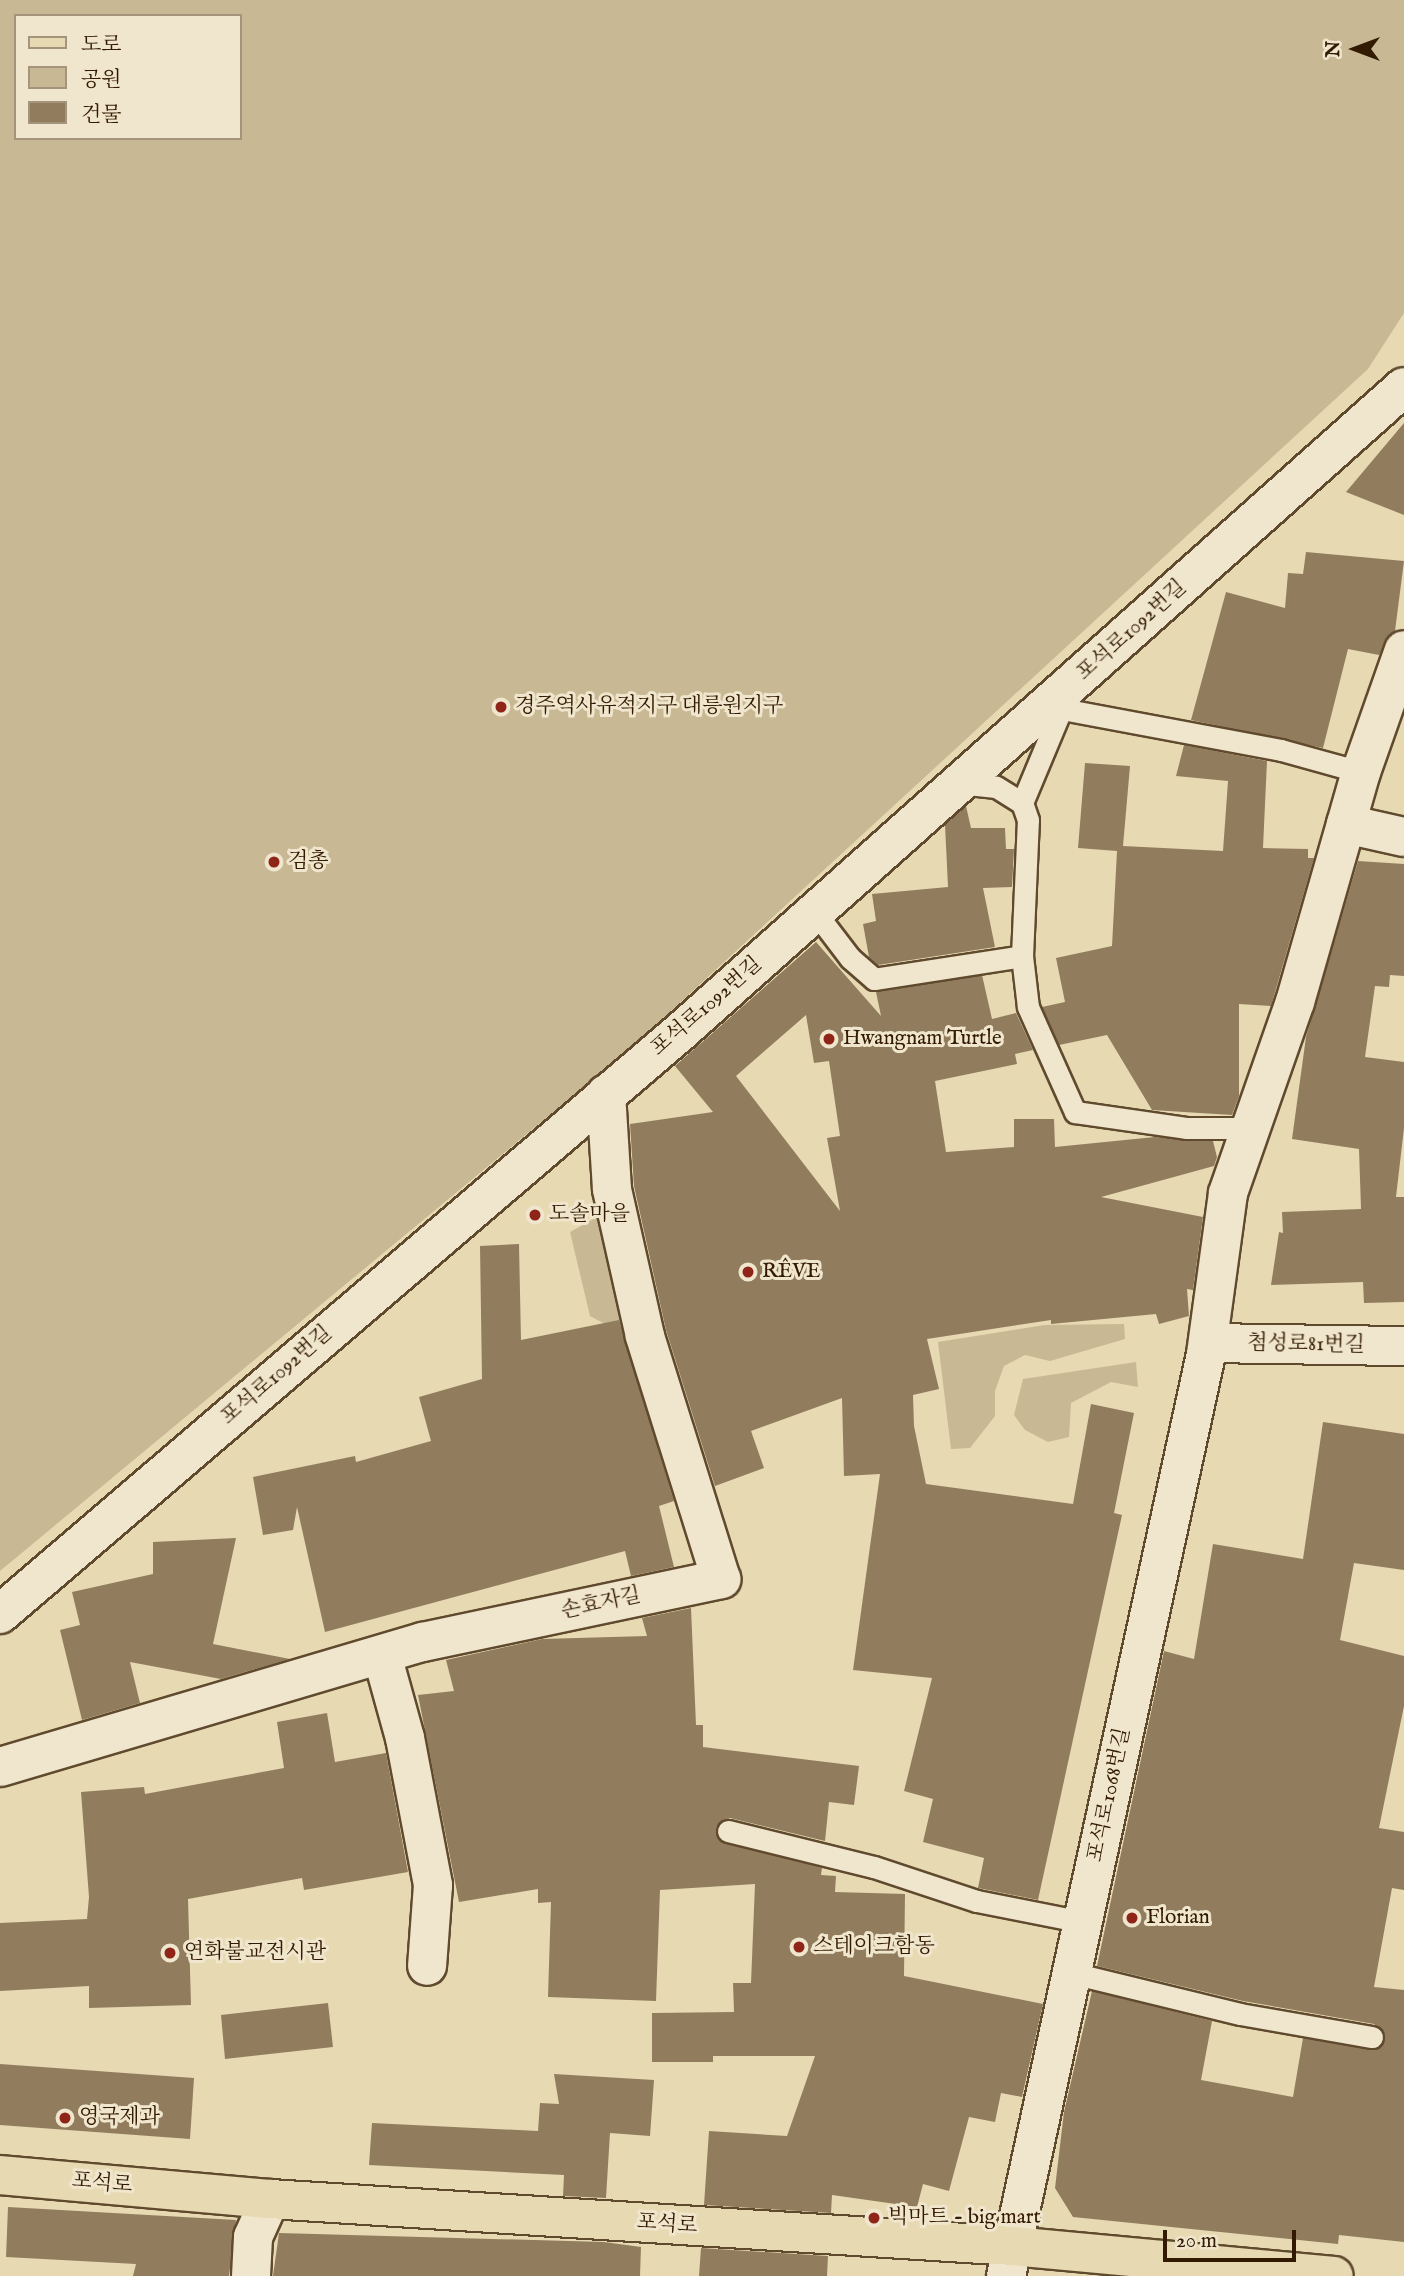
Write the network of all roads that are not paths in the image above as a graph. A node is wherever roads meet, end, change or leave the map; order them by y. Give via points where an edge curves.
1 (1403, 390) edge
2 (1404, 650) edge
3 (1066, 697) junction
4 (1362, 772) junction
5 (960, 783) junction
6 (1022, 803) junction
7 (1346, 824) junction
8 (1404, 837) edge
9 (815, 912) junction
10 (1022, 956) junction
11 (606, 1094) junction
12 (1251, 1128) junction
13 (1208, 1343) junction
14 (1404, 1346) edge
15 (0, 1614) edge
16 (382, 1655) junction
17 (0, 1767) edge
18 (728, 1831) dead end
19 (1083, 1922) junction
20 (427, 1966) dead end
21 (1072, 1973) junction
22 (1372, 2036) dead end
23 (0, 2175) edge
24 (270, 2199) junction
25 (1009, 2261) edge
26 (251, 2276) edge
27 (1334, 2276) edge

1 - 3 street, 포석로1092번길
2 - 4 street, 포석로1068번길
3 - 4 lane
3 - 5 street, 포석로1092번길
3 - 6 lane
4 - 7 street, 포석로1068번길
5 - 6 lane via 996,787
5 - 9 street, 포석로1092번길
6 - 10 lane via 1028,820
7 - 8 street
7 - 12 street, 포석로1068번길 via 1295,1002
9 - 10 lane via 850,958 873,979
9 - 11 street, 포석로1092번길
10 - 12 lane via 1028,1007 1075,1112 1186,1128
11 - 15 street, 포석로1092번길
11 - 16 street, 손효자길 via 612,1189 645,1336 721,1579
12 - 13 street, 포석로1068번길 via 1228,1193
13 - 14 street, 첨성로81번길
13 - 19 street, 포석로1068번길
16 - 17 street, 손효자길
16 - 20 street via 405,1738 433,1885
18 - 19 lane via 874,1867 977,1901
19 - 21 street, 포석로1068번길
21 - 22 lane via 1240,2014
21 - 25 street, 포석로1068번길
23 - 24 main road, 포석로
24 - 25 main road, 포석로
24 - 26 street via 253,2237
25 - 27 main road, 포석로

